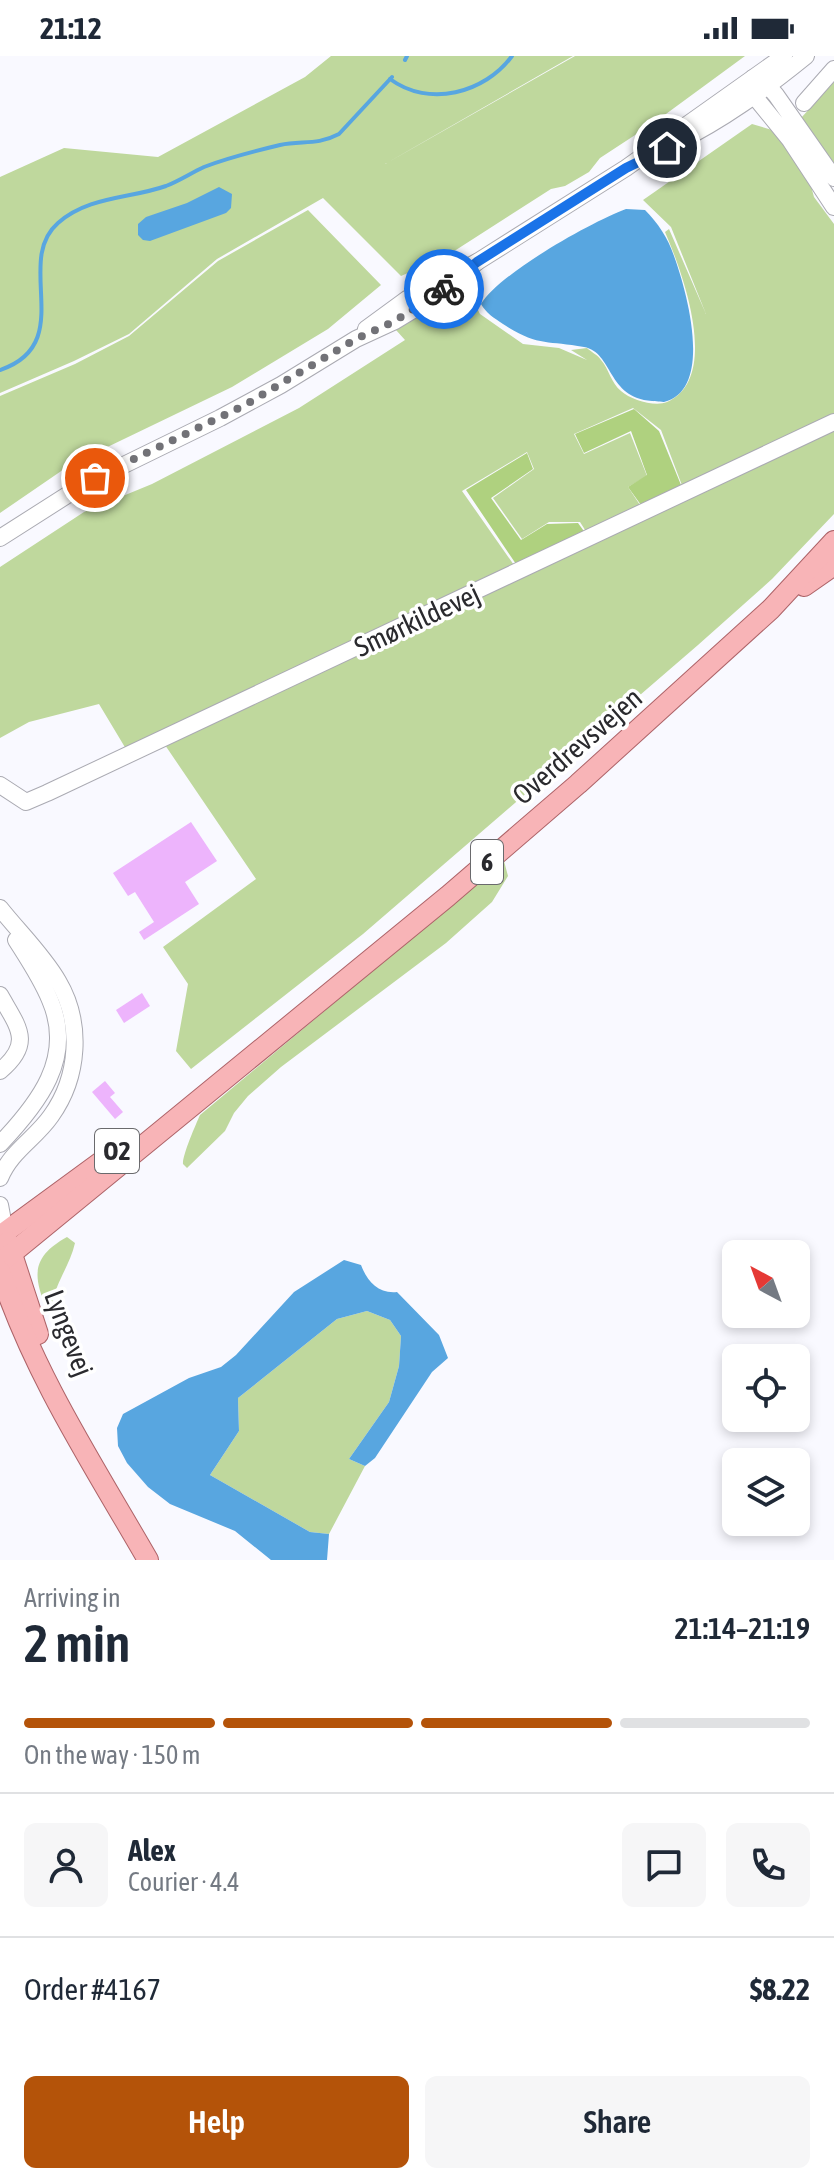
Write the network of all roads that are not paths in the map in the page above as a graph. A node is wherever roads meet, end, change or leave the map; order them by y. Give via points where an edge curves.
1 (784, 56) edge
2 (806, 56) edge
3 (834, 69) edge
4 (753, 78) junction
5 (769, 87) junction
6 (755, 97) junction
7 (804, 103) dead end
8 (626, 168) junction
9 (834, 178) edge
10 (834, 207) edge
11 (834, 422) edge
12 (0, 538) edge
13 (834, 541) edge
14 (834, 565) edge
15 (771, 609) junction
16 (0, 785) edge
17 (0, 908) edge
18 (0, 915) edge
19 (0, 995) edge
20 (6, 1021) edge
21 (0, 1071) edge
22 (230, 1072) junction
23 (46, 1087) junction
24 (62, 1096) junction
25 (0, 1144) edge
26 (0, 1178) edge
27 (0, 1205) edge
28 (3, 1250) edge
29 (148, 1560) edge

1 - 4 street
2 - 5 street
3 - 7 street
4 - 5 street
4 - 6 street
4 - 8 street
5 - 6 street
5 - 9 street
6 - 8 street
6 - 10 street
8 - 12 street via 382,328 245,405 83,485
11 - 16 street, Smørkildevej via 47,793 26,802
13 - 15 main road, Overdrevsvejen
14 - 15 main road, Overdrevsvejen / 6
15 - 22 main road, Overdrevsvejen / 6 via 448,896
17 - 24 street via 58,981 70,1007 74,1063
18 - 23 street via 52,1003 56,1056
19 - 20 street
20 - 21 street via 22,1041 19,1052
22 - 28 main road, Overdrevsvejen / 6 via 192,1108
22 - 28 main road, Overdrevsvejen / O2 via 127,1143
23 - 24 street
23 - 25 street
24 - 26 street via 50,1118 12,1154
27 - 28 street
28 - 29 main road, Lyngevej via 86,1452

